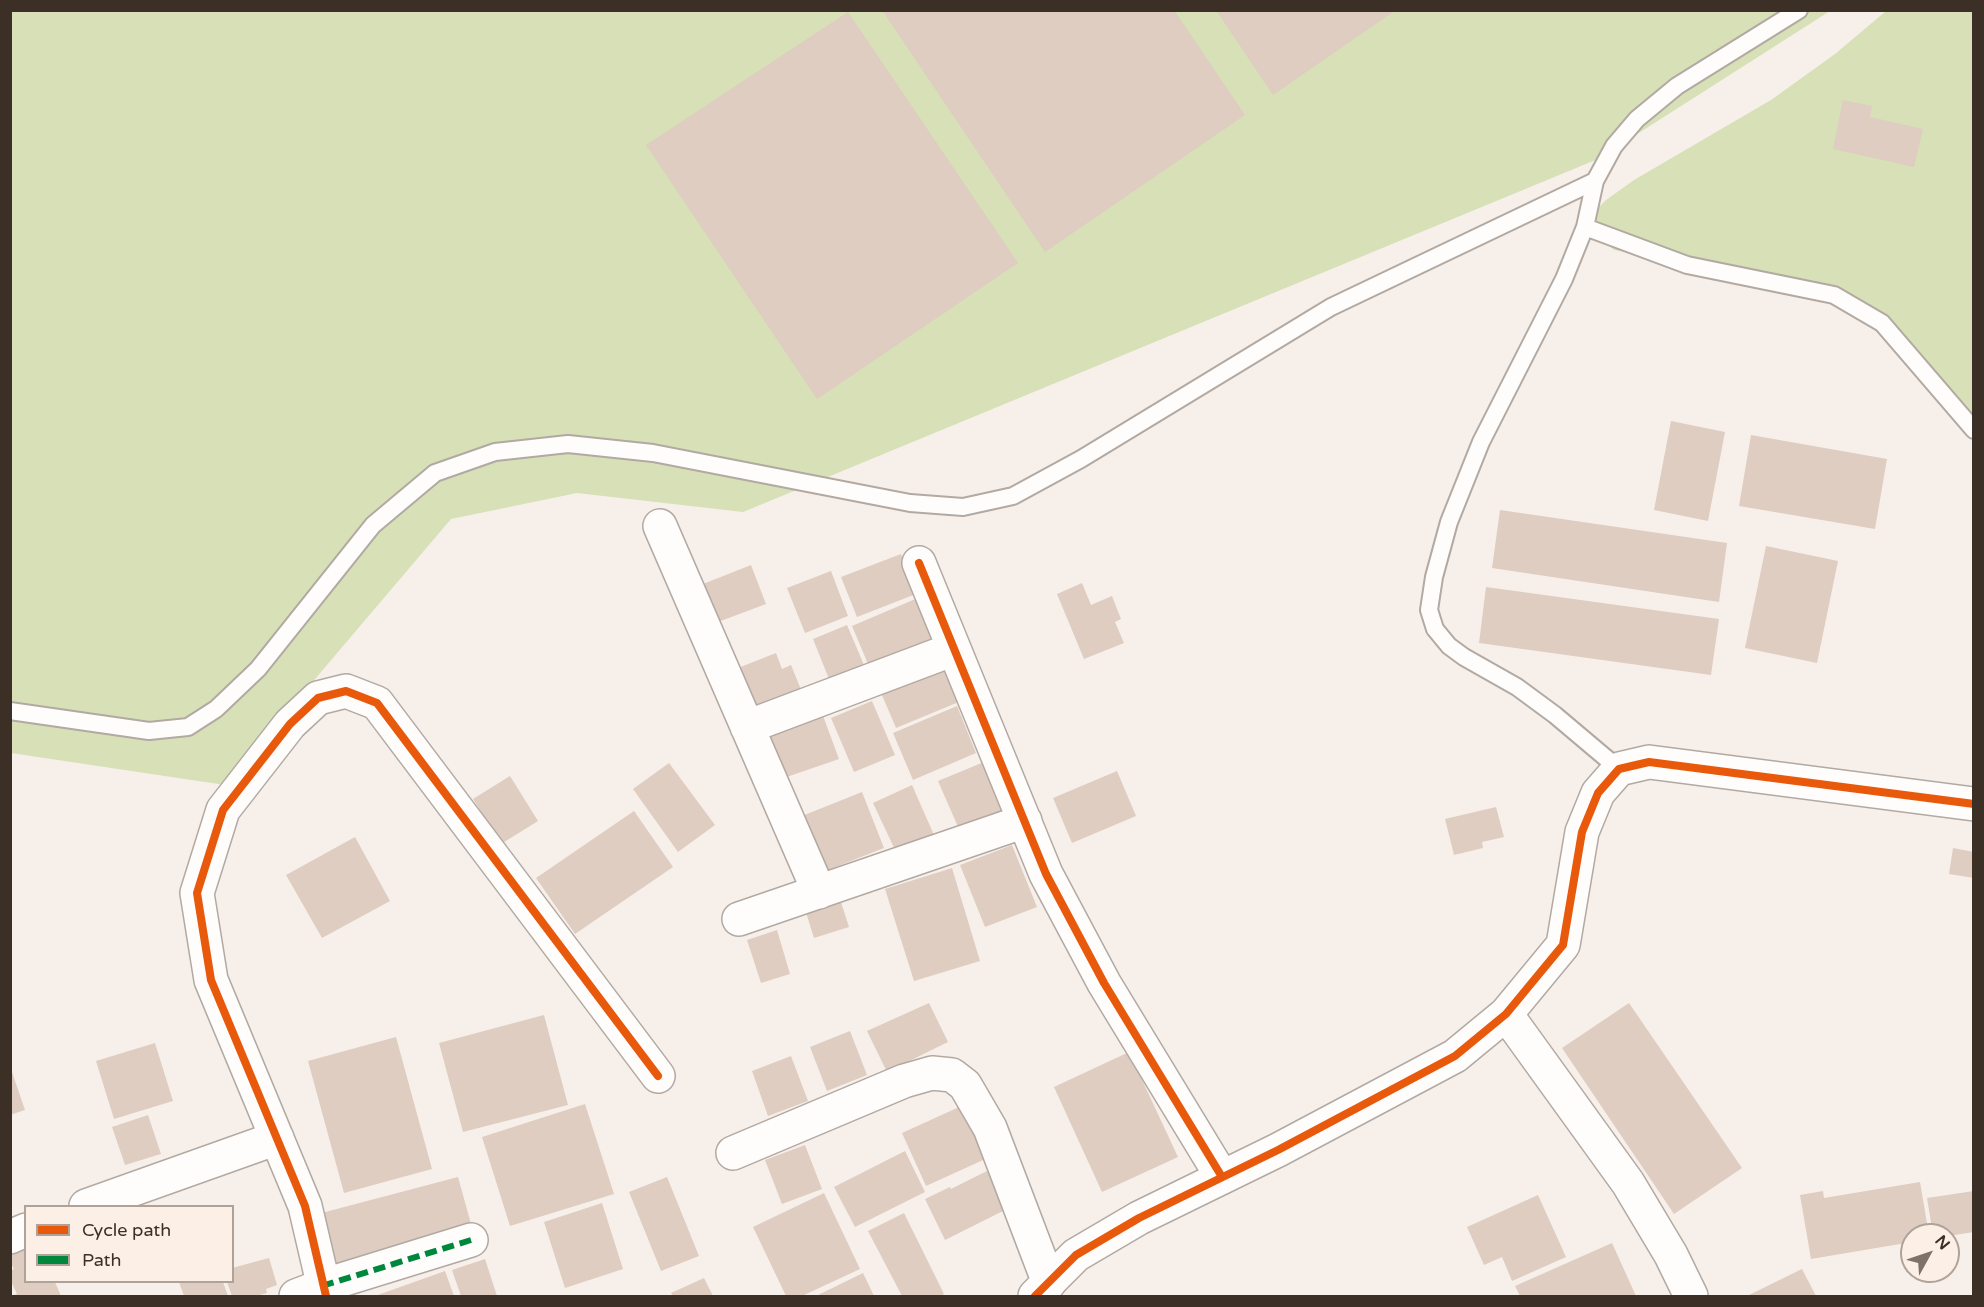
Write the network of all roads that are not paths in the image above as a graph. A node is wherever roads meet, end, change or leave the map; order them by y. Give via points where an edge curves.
1 (1799, 10) edge
2 (1595, 180) junction
3 (1585, 227) junction
4 (1974, 430) edge
5 (660, 526) dead end
6 (919, 563) dead end
7 (954, 649) junction
8 (10, 711) edge
9 (747, 728) junction
10 (1619, 769) junction
11 (1974, 804) edge
12 (1025, 821) junction
13 (819, 892) junction
14 (739, 919) dead end
15 (1506, 1014) junction
16 (658, 1076) dead end
17 (277, 1138) junction
18 (733, 1153) dead end
19 (1222, 1177) junction
20 (89, 1205) edge
21 (24, 1231) edge
22 (10, 1237) edge
23 (471, 1240) dead end
24 (1042, 1290) edge
25 (314, 1293) edge
26 (1691, 1296) edge

1 - 2 lane via 1677,86 1637,119 1614,146
2 - 3 lane
2 - 8 lane via 1331,307 1013,496 963,507 910,503 653,453 568,444 495,452 435,473 373,525 258,669 216,709 188,727 149,731
3 - 4 lane via 1687,266 1834,294 1882,323
3 - 10 lane via 1564,279 1477,452 1449,522 1428,610 1435,629 1449,646 1517,687
5 - 9 street
6 - 7 street
7 - 9 street
7 - 12 street
9 - 13 street
10 - 11 street via 1649,762
10 - 15 street via 1598,792 1582,832 1563,945
12 - 13 street
12 - 19 street via 1046,874 1104,982
13 - 14 street
15 - 19 street via 1455,1056
15 - 26 street via 1628,1184
16 - 17 street via 377,703 346,691 318,698 290,724 223,810 197,893 211,980
17 - 20 street
17 - 25 street via 306,1206
18 - 24 street via 904,1081 932,1073 952,1075 965,1085 990,1128
19 - 24 street via 1076,1255
21 - 22 street
23 - 25 street

